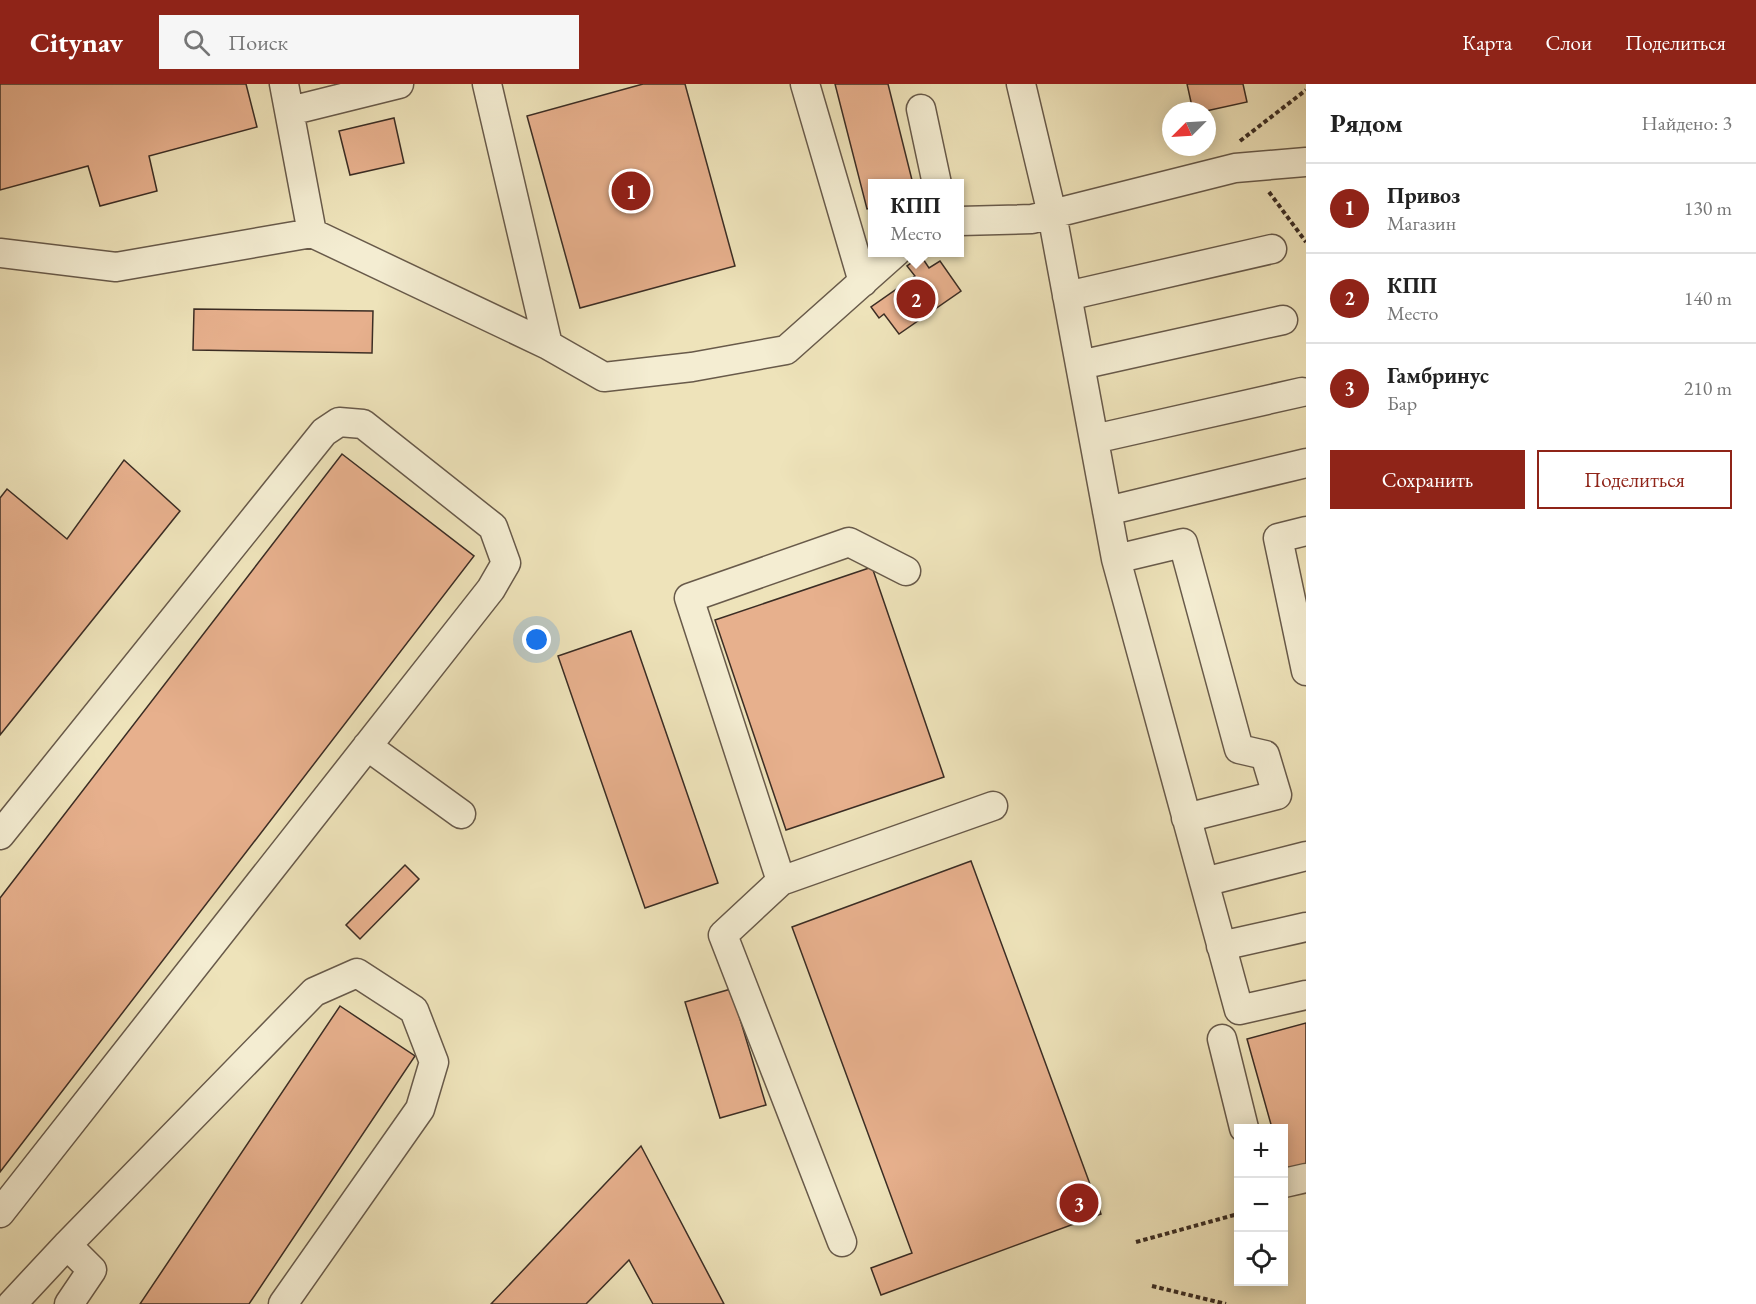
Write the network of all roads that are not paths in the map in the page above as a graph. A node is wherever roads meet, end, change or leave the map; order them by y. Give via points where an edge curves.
1 (284, 84) edge
2 (399, 84) edge
3 (487, 84) edge
4 (805, 84) edge
5 (1021, 84) edge
6 (921, 109) dead end
7 (290, 111) junction
8 (1306, 162) edge
9 (936, 179) edge
10 (1052, 214) junction
11 (964, 221) edge
12 (312, 234) junction
13 (1272, 249) dead end
14 (0, 253) edge
15 (890, 257) edge
16 (863, 282) junction
17 (1067, 296) junction
18 (1282, 320) dead end
19 (548, 345) junction
20 (1080, 366) junction
21 (1302, 392) dead end
22 (1094, 439) junction
23 (1306, 463) edge
24 (1107, 511) junction
25 (1306, 531) edge
26 (1116, 559) junction
27 (906, 571) dead end
28 (1306, 671) edge
29 (368, 746) junction
30 (993, 806) dead end
31 (462, 814) dead end
32 (1186, 818) junction
33 (0, 835) edge
34 (1306, 856) edge
35 (780, 881) junction
36 (1204, 882) junction
37 (1306, 927) edge
38 (1221, 946) junction
39 (1306, 995) edge
40 (1222, 1039) dead end
41 (1243, 1124) edge
42 (1306, 1178) edge
43 (1288, 1183) edge
44 (0, 1213) edge
45 (842, 1242) dead end
46 (67, 1245) junction
47 (12, 1304) edge
48 (69, 1304) edge
49 (283, 1304) edge

1 - 7 lane
2 - 7 lane
3 - 19 lane
4 - 16 lane
5 - 10 lane
6 - 9 lane
7 - 12 lane
8 - 10 lane via 1235,168
10 - 11 lane via 1032,219
10 - 17 lane
12 - 14 lane via 116,267
12 - 19 lane
13 - 17 lane
15 - 16 lane
16 - 19 lane via 786,350 692,367 604,377
17 - 20 lane
18 - 20 lane
20 - 22 lane
21 - 22 lane
22 - 24 lane
23 - 24 lane
24 - 26 lane
25 - 28 lane via 1278,538
26 - 32 lane
26 - 32 lane via 1183,543 1239,749 1265,755 1277,795
27 - 35 lane via 849,542 689,598
29 - 31 lane
29 - 33 lane via 491,589 506,562 493,527 363,424 339,422 324,432
29 - 44 lane
30 - 35 lane
32 - 36 lane
34 - 36 lane
35 - 45 lane via 723,935
36 - 38 lane
37 - 38 lane
38 - 39 lane via 1239,1010
40 - 41 lane
42 - 43 lane
46 - 47 lane
46 - 48 lane via 92,1270
46 - 49 lane via 315,992 357,973 414,1010 434,1062 420,1109

